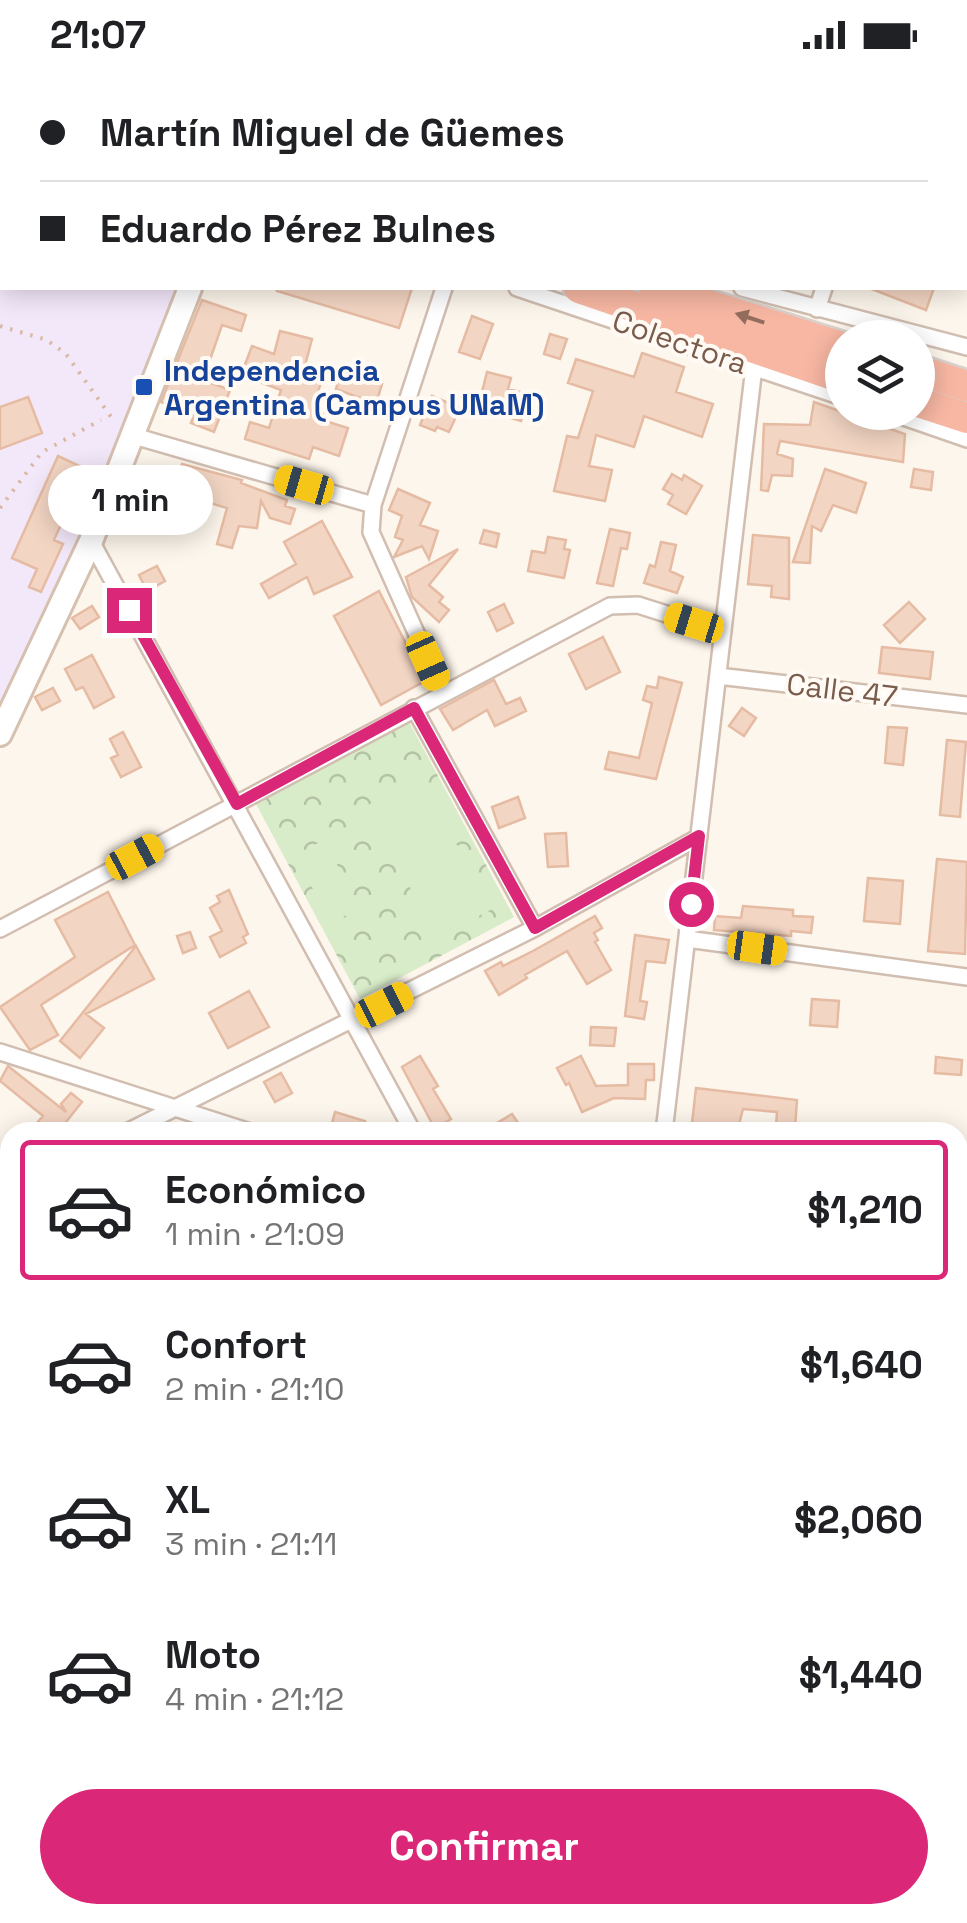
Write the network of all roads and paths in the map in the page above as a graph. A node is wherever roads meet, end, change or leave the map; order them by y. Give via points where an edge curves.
1 (189, 290) edge
2 (443, 290) edge
3 (523, 290) edge
4 (586, 290) edge
5 (660, 290) edge
6 (749, 290) edge
7 (823, 290) edge
8 (818, 309) junction
9 (0, 326) edge
10 (825, 342) edge
11 (967, 347) edge
12 (754, 367) junction
13 (825, 372) edge
14 (935, 376) edge
15 (967, 386) edge
16 (825, 391) edge
17 (935, 408) edge
18 (967, 418) edge
19 (101, 420) dead end
20 (114, 421) dead end
21 (935, 427) edge
22 (134, 436) junction
23 (967, 438) edge
24 (372, 505) junction
25 (0, 508) edge
26 (91, 541) junction
27 (722, 632) junction
28 (718, 676) junction
29 (443, 693) junction
30 (967, 704) edge
31 (414, 708) junction
32 (0, 734) edge
33 (237, 804) junction
34 (699, 836) junction
35 (0, 928) edge
36 (535, 928) junction
37 (687, 938) junction
38 (967, 977) edge
39 (354, 1021) junction
40 (0, 1052) edge
41 (172, 1108) junction
42 (146, 1122) edge
43 (195, 1122) edge
44 (408, 1122) edge
45 (665, 1122) edge

1 - 22 main road
2 - 24 street
3 - 12 street, Colectora
4 - 13 highway
10 -> 5 highway
6 - 8 street
7 - 8 street
8 - 11 street
9 - 20 path via 47,340 66,354
12 - 16 street, Colectora
12 - 27 street
14 - 15 highway
17 - 18 highway
19 - 25 path via 42,452
21 - 23 street
22 - 24 street
22 - 26 main road
24 - 29 street via 371,532
26 - 32 main road
26 - 33 street
27 - 28 street
27 - 29 street via 638,606 610,606
28 - 30 street, Calle 47
28 - 34 street
29 - 31 street
31 - 33 street
31 - 36 street
33 - 35 street
33 - 39 street
34 - 36 street
34 - 37 street
36 - 39 street
37 - 38 street
37 - 45 street
39 - 41 street
39 - 44 street
40 - 41 street
41 - 42 street
41 - 43 street

